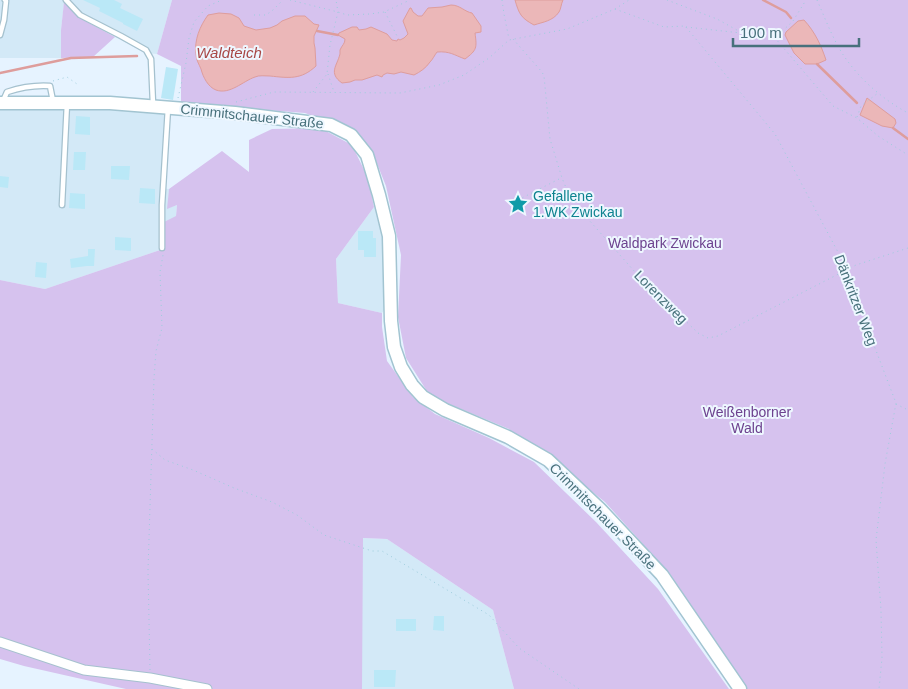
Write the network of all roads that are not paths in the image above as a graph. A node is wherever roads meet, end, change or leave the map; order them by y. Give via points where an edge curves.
1 (5, 0) edge
2 (66, 0) edge
3 (0, 35) edge
4 (53, 102) junction
5 (67, 102) junction
6 (1, 103) edge
7 (154, 105) junction
8 (172, 107) junction
9 (62, 205) dead end
10 (163, 249) road end
11 (0, 642) edge
12 (207, 689) edge
13 (740, 689) edge

1 - 3 lane
2 - 7 lane via 80,15 146,50 151,59
4 - 5 main road, Crimmitschauer Straße
4 - 6 main road, Crimmitschauer Straße
4 - 6 lane via 50,86 41,85 7,92
5 - 7 main road, Crimmitschauer Straße
5 - 9 lane
7 - 8 main road, Crimmitschauer Straße
8 - 10 lane via 162,205
8 - 13 main road, Crimmitschauer Straße via 330,125 351,136 367,155 379,195 389,236 394,347 412,385 423,397 445,410 508,437 548,460 662,574
11 - 12 street via 84,670

